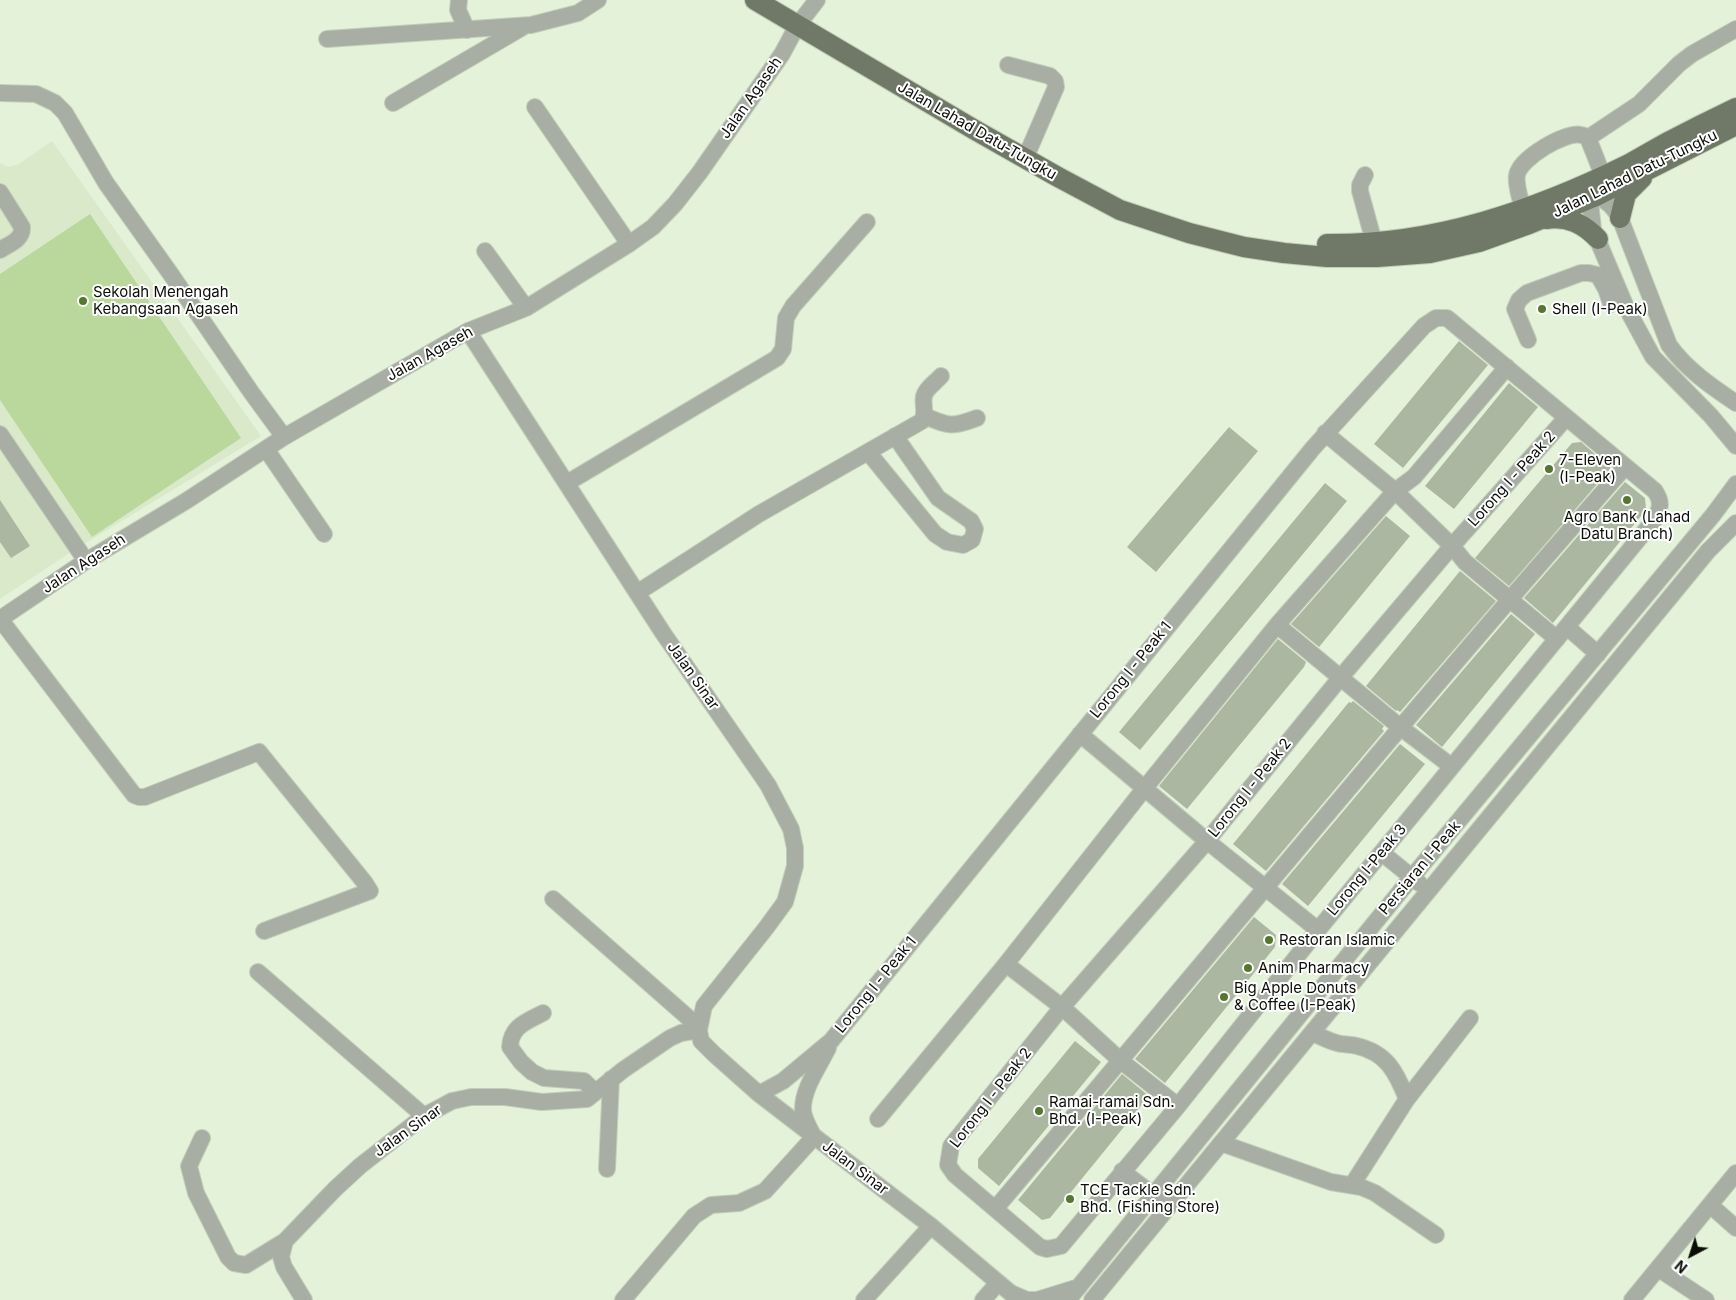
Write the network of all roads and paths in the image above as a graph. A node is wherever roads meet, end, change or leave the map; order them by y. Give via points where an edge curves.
1 (459, 0) edge
2 (598, 0) edge
3 (755, 0) edge
4 (817, 0) edge
5 (527, 25) junction
6 (797, 26) junction
7 (1736, 29) edge
8 (467, 30) junction
9 (327, 39) dead end
10 (1008, 65) dead end
11 (0, 92) edge
12 (393, 104) dead end
13 (535, 106) dead end
14 (1736, 108) edge
15 (1736, 125) edge
16 (1588, 138) junction
17 (1025, 159) junction
18 (1661, 163) junction
19 (1626, 165) junction
20 (1365, 175) dead end
21 (1603, 176) junction
22 (0, 192) edge
23 (1559, 194) junction
24 (1596, 196) junction
25 (1527, 216) junction
26 (1620, 218) junction
27 (867, 222) dead end
28 (1210, 238) junction
29 (1598, 239) junction
30 (1374, 242) junction
31 (629, 244) junction
32 (0, 250) edge
33 (485, 250) dead end
34 (1611, 304) dead end
35 (526, 308) junction
36 (468, 331) junction
37 (1528, 340) dead end
38 (1507, 367) junction
39 (941, 376) dead end
40 (1736, 403) edge
41 (925, 416) junction
42 (978, 418) dead end
43 (1566, 418) junction
44 (1325, 433) junction
45 (0, 434) edge
46 (284, 436) junction
47 (895, 436) junction
48 (1736, 446) edge
49 (266, 449) junction
50 (868, 452) junction
51 (1625, 467) junction
52 (567, 483) junction
53 (1736, 484) edge
54 (1396, 491) junction
55 (1736, 523) edge
56 (324, 534) dead end
57 (1452, 546) junction
58 (86, 561) junction
59 (637, 593) junction
60 (1510, 598) junction
61 (0, 619) edge
62 (1277, 625) junction
63 (1562, 633) junction
64 (1598, 654) junction
65 (1342, 677) junction
66 (1400, 727) junction
67 (1080, 734) junction
68 (1451, 766) junction
69 (1144, 789) junction
70 (1207, 841) junction
71 (1382, 853) junction
72 (1412, 877) junction
73 (1265, 889) junction
74 (1428, 891) junction
75 (553, 899) dead end
76 (1318, 930) junction
77 (264, 931) dead end
78 (1006, 964) junction
79 (258, 972) dead end
80 (1062, 1007) junction
81 (543, 1014) dead end
82 (1470, 1018) dead end
83 (698, 1030) junction
84 (1312, 1033) junction
85 (831, 1041) junction
86 (1121, 1061) junction
87 (611, 1078) junction
88 (595, 1092) junction
89 (760, 1094) junction
90 (1407, 1099) junction
91 (1178, 1106) junction
92 (424, 1116) junction
93 (878, 1119) dead end
94 (814, 1137) junction
95 (202, 1138) dead end
96 (1221, 1143) junction
97 (607, 1169) dead end
98 (1122, 1171) junction
99 (1736, 1174) edge
100 (1352, 1185) junction
101 (1154, 1196) junction
102 (1710, 1205) junction
103 (1168, 1208) junction
104 (995, 1209) junction
105 (931, 1226) junction
106 (1736, 1228) edge
107 (1436, 1235) dead end
108 (285, 1241) junction
109 (1659, 1269) junction
110 (1009, 1292) edge
111 (1074, 1294) edge
112 (1094, 1299) edge
113 (304, 1300) edge
114 (623, 1300) edge
115 (864, 1300) edge
116 (983, 1300) edge
117 (1632, 1300) edge
118 (1706, 1300) edge

1 - 8 street via 458,10
2 - 5 street via 578,13
3 - 6 main road, Jalan Lahad Datu-Tungku
4 - 6 street, Jalan Agaseh
5 - 8 street
5 - 12 street
6 - 17 main road, Jalan Lahad Datu-Tungku
6 - 31 street, Jalan Agaseh via 782,54 700,172 654,227
7 - 16 street via 1692,54 1638,104
8 - 9 street
10 - 17 street via 1050,76 1055,81 1056,87
11 - 46 street via 36,94 55,103 64,113 106,183
13 - 31 street
14 - 19 main road, Jalan Lahad Datu-Tungku
15 - 18 main road, Jalan Lahad Datu-Tungku
16 - 21 street
16 - 25 street via 1581,134 1571,136 1536,152 1522,163 1517,175
17 - 28 main road, Jalan Lahad Datu-Tungku via 1120,210
18 - 24 main road, Jalan Lahad Datu-Tungku
18 - 26 main road via 1635,182 1626,194
19 - 21 main road, Jalan Lahad Datu-Tungku
19 - 24 main road via 1607,180
20 - 30 street via 1360,191
21 - 23 main road, Jalan Lahad Datu-Tungku
22 - 32 street via 22,231 18,239
23 - 24 main road via 1579,192
23 - 25 main road, Jalan Lahad Datu-Tungku
24 - 25 main road, Jalan Lahad Datu-Tungku
24 - 26 street via 1612,205
24 - 29 street via 1591,211
25 - 28 main road, Jalan Lahad Datu-Tungku via 1479,242 1430,253 1377,257 1284,253
25 - 29 main road via 1573,220
25 - 30 main road, Jalan Lahad Datu-Tungku
26 - 40 street via 1669,345 1695,372
27 - 52 street via 793,306 786,318 784,349 777,358
28 - 30 main road, Jalan Lahad Datu-Tungku via 1286,243
29 - 48 street via 1626,307 1653,357
31 - 35 street, Jalan Agaseh
33 - 35 street
34 - 37 street via 1606,289 1594,273 1581,273 1527,293 1515,309
35 - 36 street, Jalan Agaseh
36 - 46 street, Jalan Agaseh
36 - 52 street, Jalan Sinar
38 - 43 street
38 - 44 street, Lorong I - Peak 1 via 1447,318 1436,318 1424,326
38 - 54 street via 1414,477
39 - 41 street via 924,396
41 - 42 street via 944,425 959,425
41 - 47 street
43 - 51 street
43 - 57 street, Lorong I - Peak 2
44 - 54 street
44 - 67 street, Lorong I - Peak 1
45 - 58 street
46 - 49 street, Jalan Agaseh
47 - 50 street
47 - 50 street via 938,498 971,521 975,529 972,540 963,545 947,542 935,534
49 - 56 street
49 - 58 street, Jalan Agaseh
50 - 59 street via 759,514
51 - 60 street
51 - 63 street, Lorong I-Peak 3 via 1655,491 1661,507
52 - 59 street, Jalan Sinar
53 - 64 street, Persiaran I-Peak
54 - 57 street
54 - 62 street
55 - 74 street via 1708,551
57 - 60 street via 1465,562
57 - 65 street, Lorong I - Peak 2
58 - 61 street, Jalan Agaseh
59 - 83 street, Jalan Sinar via 768,785 790,829 795,848 795,866 785,902 704,1006
60 - 63 street
60 - 66 street
61 - 77 street via 134,795 145,797 259,752 370,891
62 - 65 street
62 - 69 street
63 - 64 street
63 - 68 street, Lorong I-Peak 3
64 - 72 street, Persiaran I-Peak
65 - 66 street
65 - 70 street, Lorong I - Peak 2
66 - 68 street
66 - 73 street
67 - 69 street
67 - 85 street, Lorong I - Peak 1
68 - 71 street, Lorong I-Peak 3
69 - 70 street
69 - 78 street
70 - 73 street
70 - 80 street, Lorong I - Peak 2
71 - 72 street
71 - 76 street, Lorong I-Peak 3
72 - 74 street
72 - 101 street, Persiaran I-Peak
73 - 76 street
73 - 86 street
74 - 84 street
75 - 83 street via 692,1021
76 - 91 street, Lorong I-Peak 3
78 - 80 street
78 - 93 street
79 - 92 street
80 - 86 street
80 - 104 street, Lorong I - Peak 2 via 950,1146 948,1165 955,1175
81 - 88 street via 520,1025 511,1036 510,1047 532,1072 544,1078 584,1081
82 - 90 street
83 - 87 street, Jalan Sinar via 670,1038
83 - 89 street, Jalan Sinar via 702,1041 714,1054
84 - 90 street via 1337,1043 1372,1050 1383,1057
84 - 96 street
85 - 89 street, Lorong I - Peak 1 via 783,1081
85 - 94 street, Lorong I - Peak 1 via 804,1098 806,1121
86 - 91 street
86 - 104 street
87 - 88 street, Jalan Sinar
87 - 97 street
88 - 92 street, Jalan Sinar via 587,1098 573,1101 471,1097 452,1101
89 - 94 street, Jalan Sinar
90 - 100 street
91 - 98 street, Lorong I-Peak 3
92 - 108 street, Jalan Sinar via 360,1166
94 - 105 street, Jalan Sinar
94 - 114 street via 765,1191 739,1203 711,1205 694,1216
95 - 108 street, Jalan Sinar via 189,1166 196,1193 228,1256 234,1262 246,1265
96 - 100 street via 1331,1182
96 - 103 street
98 - 101 street
98 - 104 street, Lorong I-Peak 3 via 1061,1246 1047,1249 1040,1246
99 - 102 street
100 - 107 street via 1375,1193
101 - 103 street
101 - 111 street, Persiaran I-Peak
102 - 106 street
102 - 109 street
103 - 112 street
105 - 110 street, Jalan Sinar
105 - 115 street
108 - 113 street via 280,1257
109 - 117 street
109 - 118 street
110 - 111 street via 1027,1300
110 - 116 street

